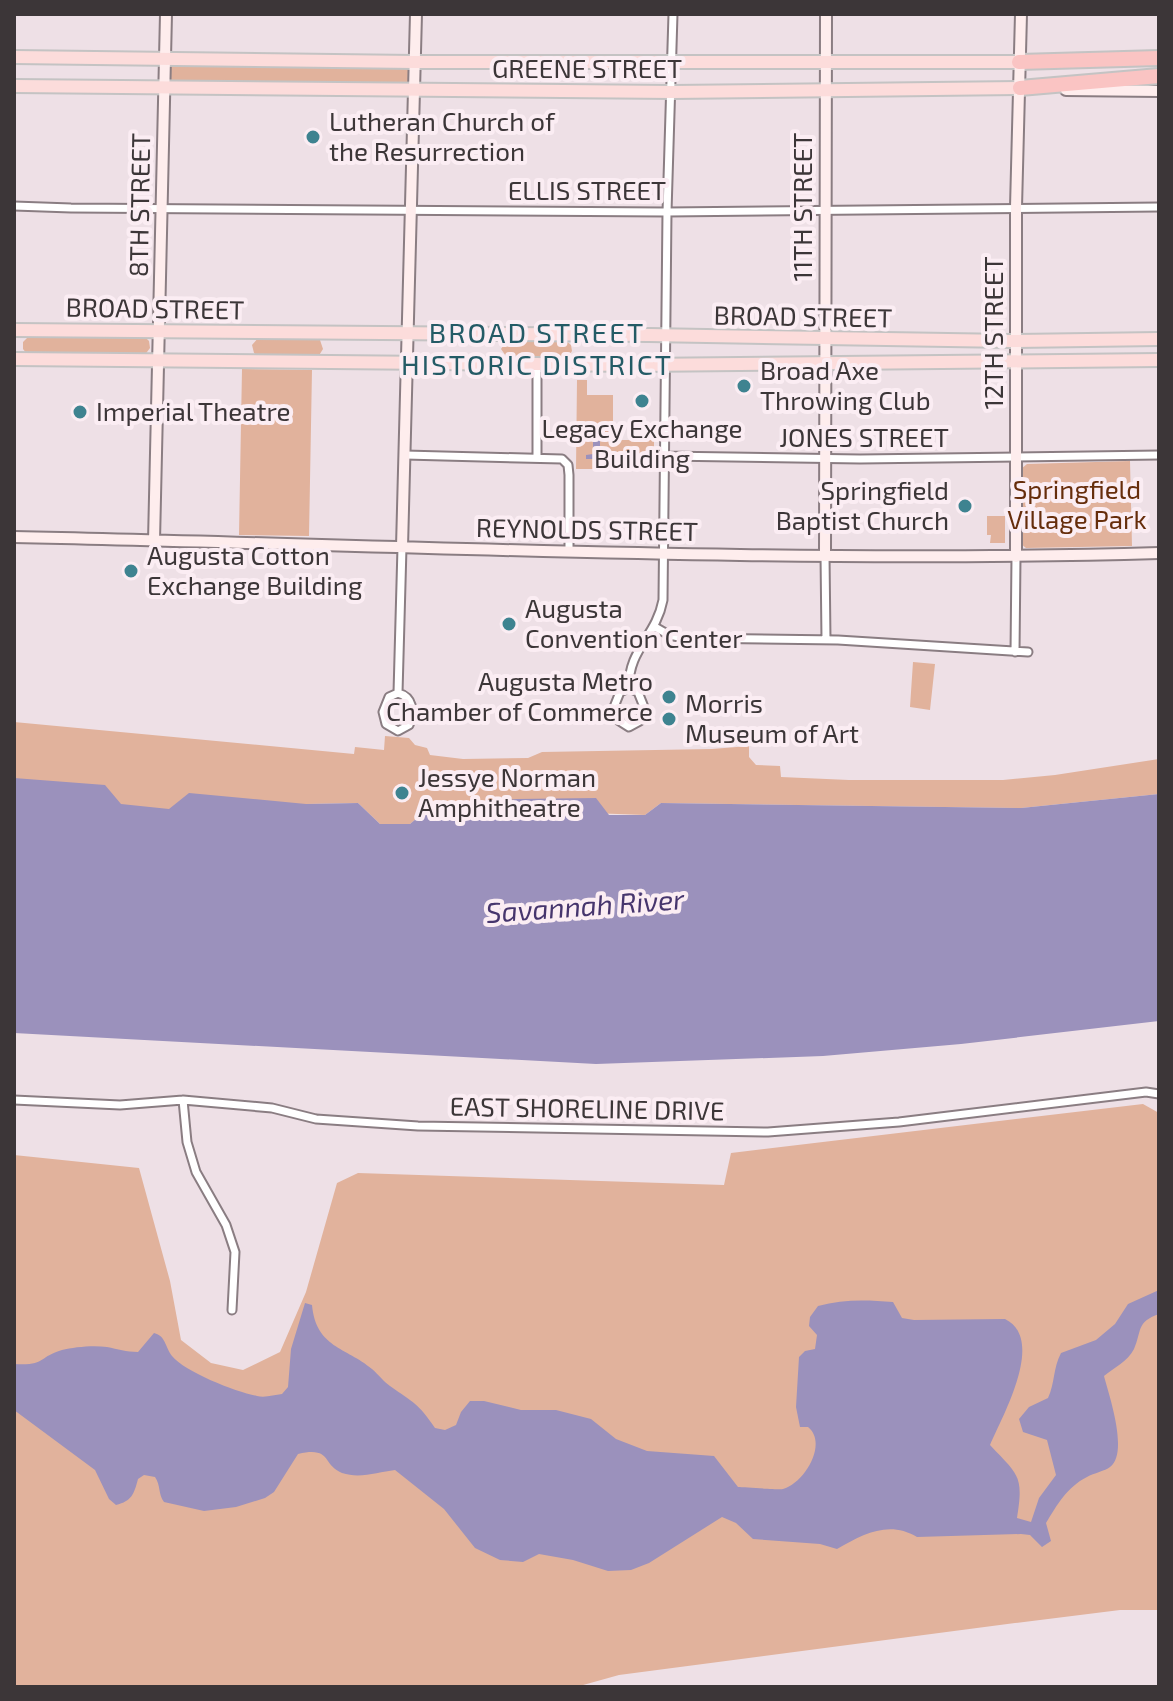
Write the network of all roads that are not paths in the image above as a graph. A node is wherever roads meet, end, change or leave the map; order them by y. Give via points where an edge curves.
1 (166, 14) edge
2 (416, 14) edge
3 (673, 14) edge
4 (826, 14) edge
5 (1021, 14) edge
6 (14, 57) edge
7 (1159, 58) edge
8 (165, 59) junction
9 (414, 62) junction
10 (1019, 62) junction
11 (672, 63) junction
12 (825, 63) junction
13 (1159, 76) edge
14 (14, 86) edge
15 (164, 88) junction
16 (1020, 88) junction
17 (414, 89) junction
18 (825, 91) junction
19 (1159, 91) edge
20 (672, 92) junction
21 (14, 206) edge
22 (1016, 207) junction
23 (1159, 207) edge
24 (161, 209) junction
25 (410, 210) junction
26 (825, 211) junction
27 (667, 212) junction
28 (14, 330) edge
29 (159, 332) junction
30 (408, 334) junction
31 (667, 336) junction
32 (824, 339) junction
33 (1159, 339) edge
34 (1018, 341) junction
35 (14, 359) edge
36 (1159, 360) edge
37 (158, 361) junction
38 (1017, 361) junction
39 (407, 363) junction
40 (824, 363) junction
41 (537, 364) junction
42 (666, 364) junction
43 (405, 455) junction
44 (1159, 455) edge
45 (665, 456) junction
46 (537, 457) junction
47 (1015, 457) junction
48 (824, 459) junction
49 (14, 537) edge
50 (154, 541) junction
51 (402, 547) junction
52 (569, 552) junction
53 (1159, 553) edge
54 (663, 554) junction
55 (825, 555) junction
56 (1016, 557) junction
57 (655, 627) junction
58 (826, 640) junction
59 (1015, 652) junction
60 (1028, 652) dead end
61 (629, 688) junction
62 (398, 693) junction
63 (1159, 1094) edge
64 (14, 1100) edge
65 (183, 1100) junction
66 (232, 1310) dead end

1 - 8 main road, 8TH STREET
2 - 9 main road
3 - 11 street
4 - 12 main road, 11TH STREET
5 - 10 main road, 12TH STREET
6 - 8 main road, GREENE STREET
7 - 10 highway
8 - 9 main road, GREENE STREET
8 - 15 main road, 8TH STREET
9 - 11 main road, GREENE STREET
9 - 17 main road
10 - 12 main road, GREENE STREET
10 - 16 main road, 12TH STREET
11 - 12 main road, GREENE STREET
11 - 20 street
12 - 18 main road, 11TH STREET
13 - 16 highway
14 - 15 main road, GREENE STREET
15 - 17 main road, GREENE STREET
15 - 24 main road, 8TH STREET
16 - 18 main road, GREENE STREET
16 - 19 main road, GREENE STREET
16 - 22 main road, 12TH STREET
17 - 20 main road, GREENE STREET
17 - 25 main road
18 - 20 main road, GREENE STREET
18 - 26 main road, 11TH STREET
20 - 27 street
21 - 24 street, ELLIS STREET
22 - 23 street, ELLIS STREET
22 - 26 street, ELLIS STREET
22 - 34 main road, 12TH STREET
24 - 25 street, ELLIS STREET
24 - 29 main road, 8TH STREET
25 - 27 street, ELLIS STREET
25 - 30 main road
26 - 27 street, ELLIS STREET
26 - 32 main road, 11TH STREET
27 - 31 street
28 - 29 main road, BROAD STREET
29 - 30 main road, BROAD STREET
29 - 37 main road, 8TH STREET
30 - 31 main road, BROAD STREET
30 - 39 main road
31 - 32 main road, BROAD STREET
31 - 42 street
32 - 34 main road, BROAD STREET
32 - 40 main road, 11TH STREET
33 - 34 main road, BROAD STREET
34 - 38 main road, 12TH STREET
35 - 37 main road, BROAD STREET
36 - 38 main road, BROAD STREET
37 - 39 main road, BROAD STREET
37 - 50 main road, 8TH STREET
38 - 40 main road, BROAD STREET
38 - 47 main road, 12TH STREET
39 - 41 main road, BROAD STREET
39 - 43 main road
40 - 42 main road, BROAD STREET
40 - 48 main road, 11TH STREET
41 - 42 main road, BROAD STREET
41 - 46 street
42 - 45 street
43 - 46 street
43 - 51 main road
44 - 47 street, JONES STREET
45 - 48 street, JONES STREET
45 - 54 street
46 - 52 street via 565,461
47 - 48 street, JONES STREET
47 - 56 main road, 12TH STREET
48 - 55 main road, 11TH STREET
49 - 50 main road, REYNOLDS STREET
50 - 51 main road, REYNOLDS STREET
51 - 52 main road, REYNOLDS STREET
51 - 62 street
52 - 54 main road, REYNOLDS STREET
53 - 56 main road, REYNOLDS STREET
54 - 55 main road, REYNOLDS STREET
54 - 57 street via 663,600
55 - 56 main road, REYNOLDS STREET
55 - 58 street, 11TH STREET
56 - 59 street, 12TH STREET
57 - 58 street via 684,638
57 - 61 street via 635,656
58 - 59 street
59 - 60 street
61 - 61 street via 620,692 614,707 618,720 629,727 640,721 644,707 638,692
62 - 62 street via 389,697 383,711 386,724 398,731 409,725 413,712 409,700
63 - 65 street, EAST SHORELINE DRIVE via 768,1132 418,1126 316,1119 272,1108
64 - 65 street, EAST SHORELINE DRIVE via 120,1105
65 - 66 street via 196,1172 235,1252

